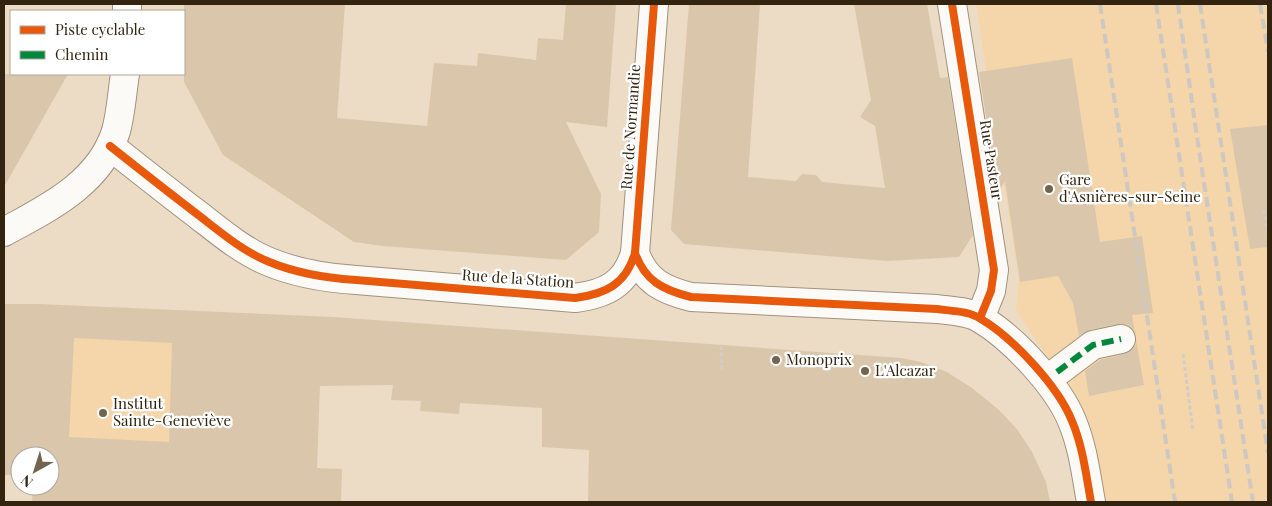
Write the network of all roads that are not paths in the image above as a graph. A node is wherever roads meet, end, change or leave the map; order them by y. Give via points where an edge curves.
1 (654, 4) edge
2 (952, 4) edge
3 (124, 75) edge
4 (110, 146) junction
5 (4, 232) edge
6 (635, 252) junction
7 (980, 318) junction
8 (1121, 339) dead end
9 (1056, 372) dead end
10 (1092, 502) edge

1 - 6 street, Rue de Normandie
2 - 7 street, Rue Pasteur via 994,270 991,291
3 - 4 street via 119,117
4 - 5 street via 78,187
4 - 6 street, Rue de la Station via 250,252 267,261 324,277 575,298 595,295 623,278 631,267
6 - 7 street via 646,276 676,293 691,297 937,308
7 - 10 street via 1025,356 1059,396 1082,450
8 - 9 street via 1093,345

